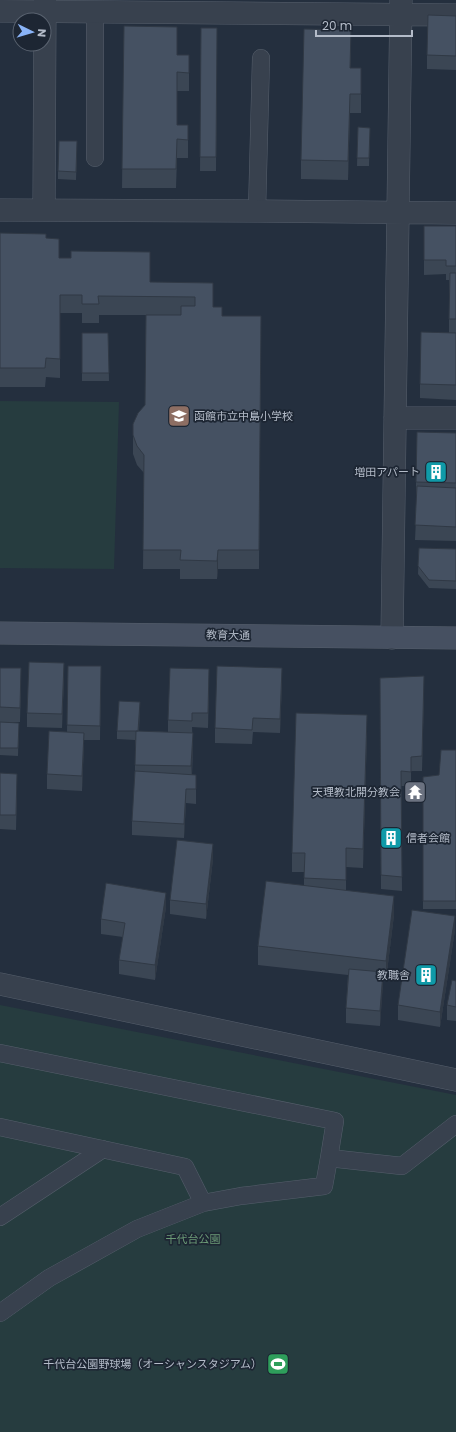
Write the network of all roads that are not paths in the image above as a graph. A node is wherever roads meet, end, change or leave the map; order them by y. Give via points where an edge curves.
1 (45, 6) edge
2 (401, 8) edge
3 (0, 11) edge
4 (95, 13) junction
5 (456, 15) edge
6 (261, 58) dead end
7 (95, 158) dead end
8 (0, 210) edge
9 (44, 210) junction
10 (257, 210) junction
11 (398, 213) junction
12 (456, 213) edge
13 (395, 418) junction
14 (456, 418) edge
15 (0, 633) edge
16 (392, 638) junction
17 (456, 638) edge
18 (0, 984) edge
19 (0, 1053) edge
20 (456, 1080) edge
21 (456, 1124) edge
22 (0, 1127) edge
23 (103, 1149) junction
24 (329, 1158) junction
25 (203, 1203) junction
26 (0, 1217) edge
27 (0, 1313) edge

1 - 3 street
1 - 4 street
1 - 9 street
2 - 4 street
2 - 5 street
2 - 11 street
4 - 7 lane
6 - 10 lane
8 - 9 street
9 - 10 street
10 - 11 street
11 - 12 street
11 - 13 street
13 - 14 street
13 - 16 street
15 - 16 street, 教育大通
16 - 17 street, 教育大通
18 - 20 street
19 - 24 lane via 335,1121
21 - 24 lane via 402,1166
22 - 23 lane
23 - 25 lane via 185,1168
23 - 26 lane
24 - 25 lane via 324,1186
25 - 27 lane via 137,1229 48,1278

